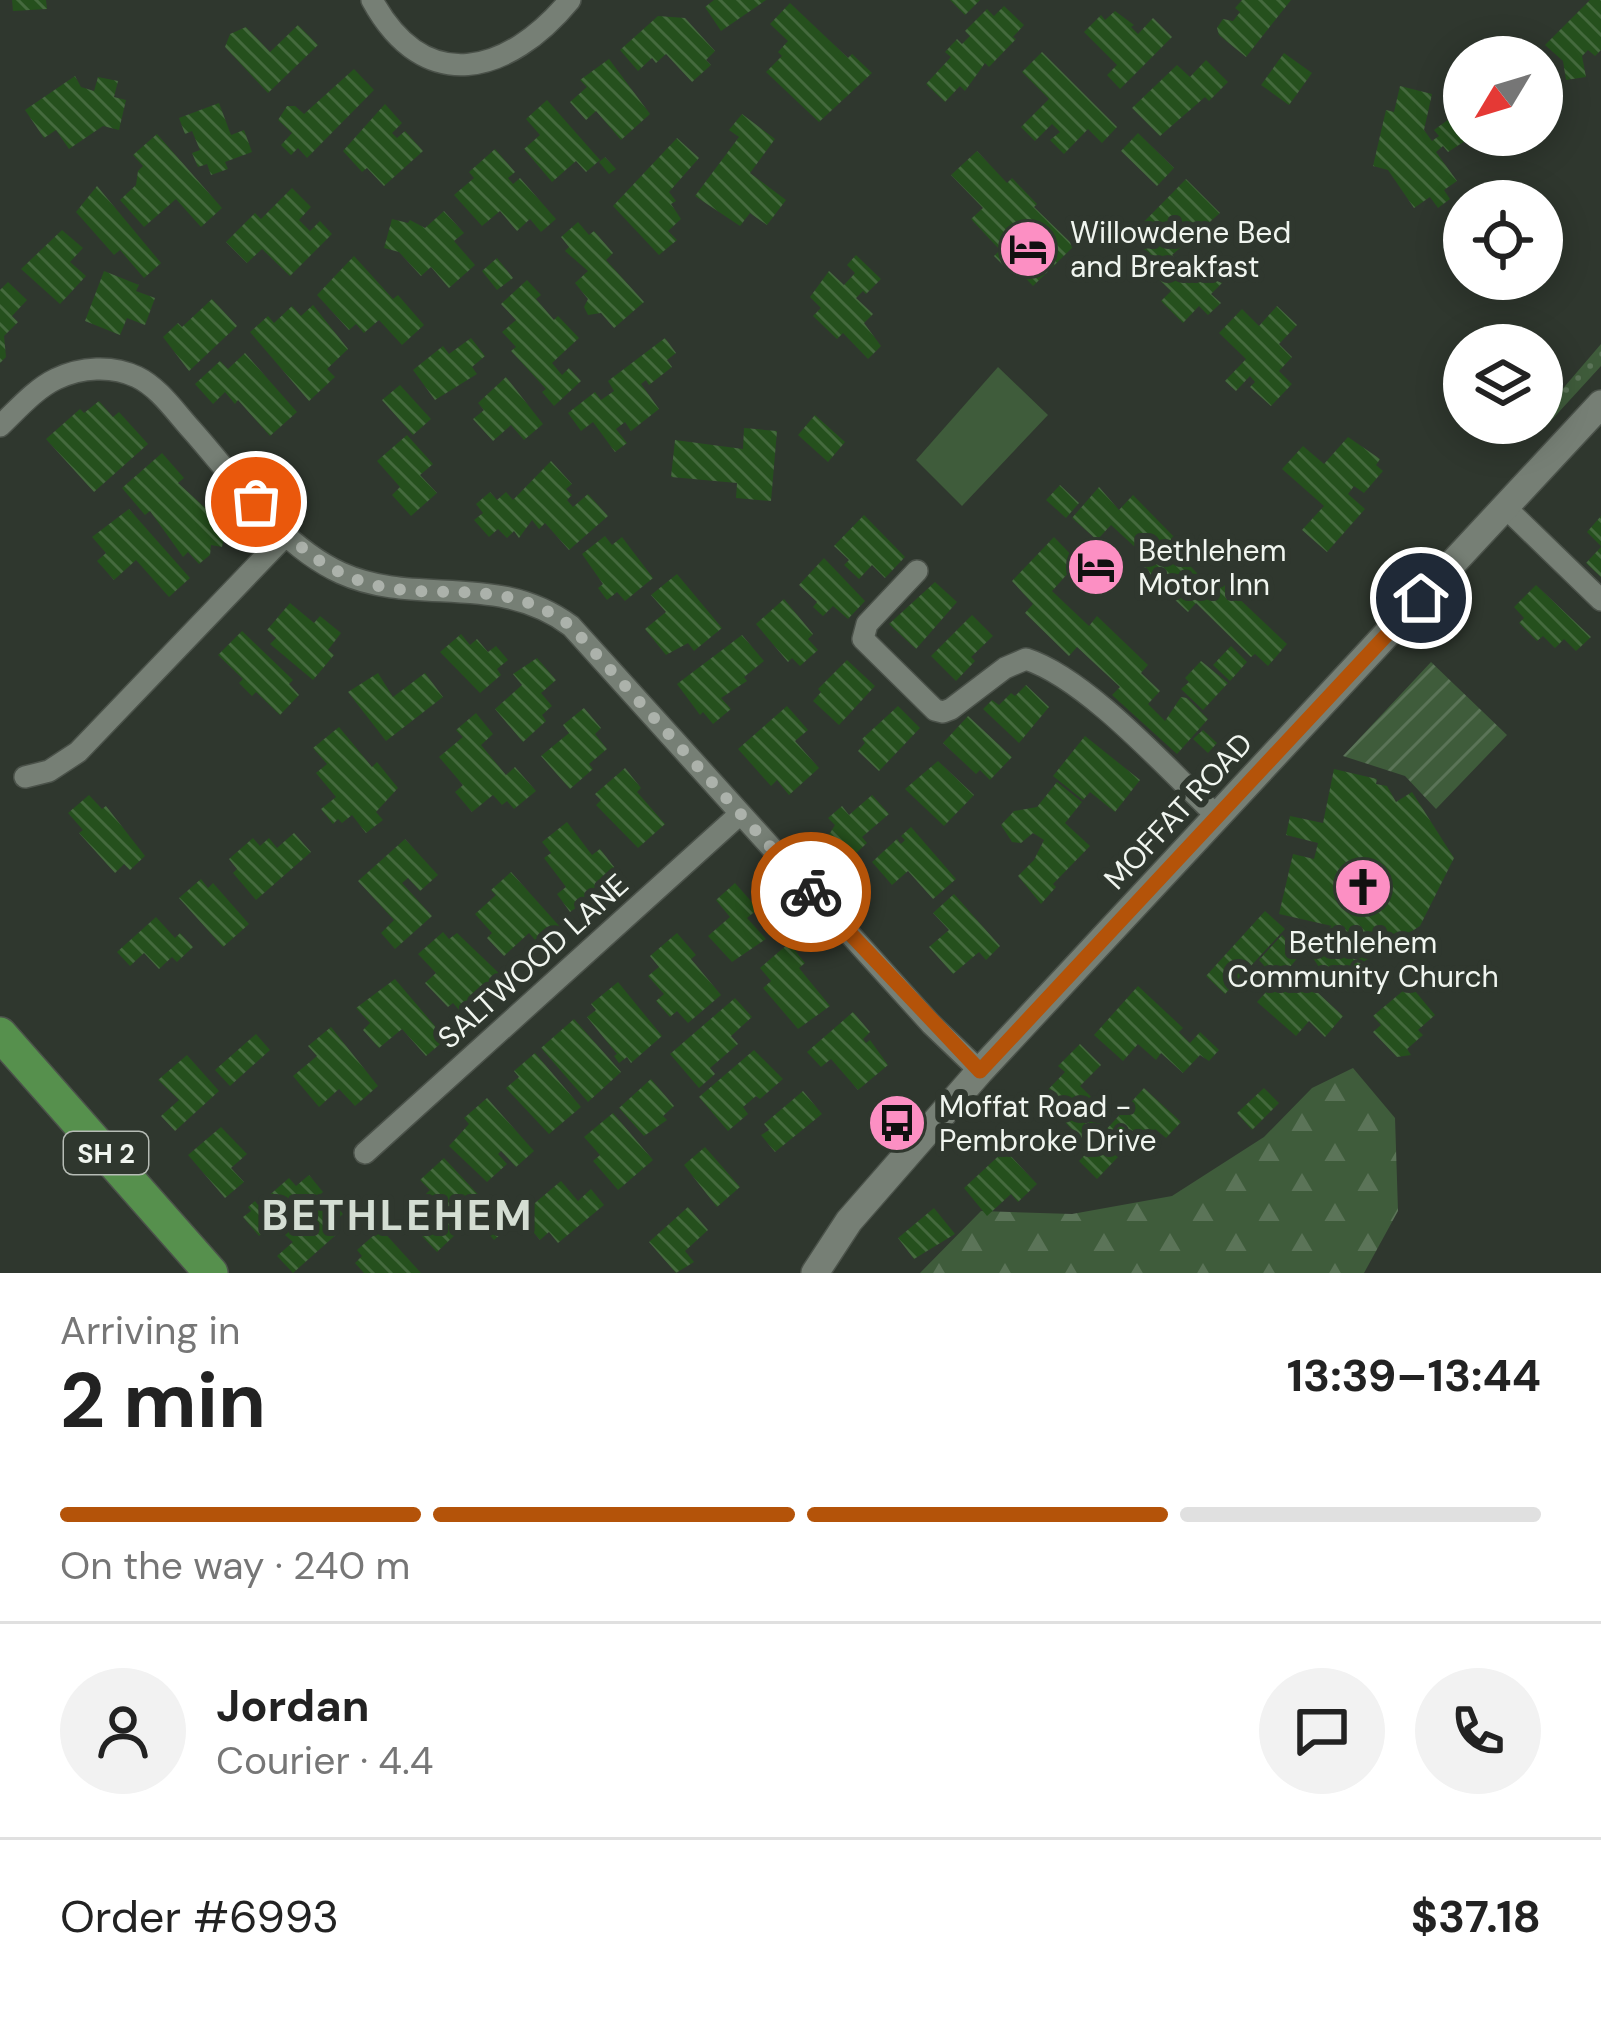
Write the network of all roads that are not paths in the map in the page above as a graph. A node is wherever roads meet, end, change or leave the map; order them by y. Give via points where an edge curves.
1 (372, 0) edge
2 (570, 0) edge
3 (1601, 404) edge
4 (0, 426) edge
5 (1505, 507) junction
6 (286, 535) junction
7 (917, 571) dead end
8 (1601, 601) edge
9 (25, 777) dead end
10 (740, 814) junction
11 (1219, 817) junction
12 (0, 1034) edge
13 (980, 1071) junction
14 (365, 1153) dead end
15 (211, 1273) edge
16 (814, 1273) edge

1 - 2 street via 403,44 456,65 517,49
3 - 5 main road, MOFFAT ROAD
4 - 6 street via 45,386 75,372 136,377
5 - 8 street
5 - 11 main road, MOFFAT ROAD
6 - 9 street via 78,752
6 - 10 street via 370,584 482,591 552,612
7 - 11 street via 867,624 863,639 935,710 951,709 1005,668 1039,663 1099,706
10 - 13 street
10 - 14 street, SALTWOOD LANE
11 - 13 main road, MOFFAT ROAD
12 - 15 highway, SH 2
13 - 16 main road, MOFFAT ROAD via 849,1220

